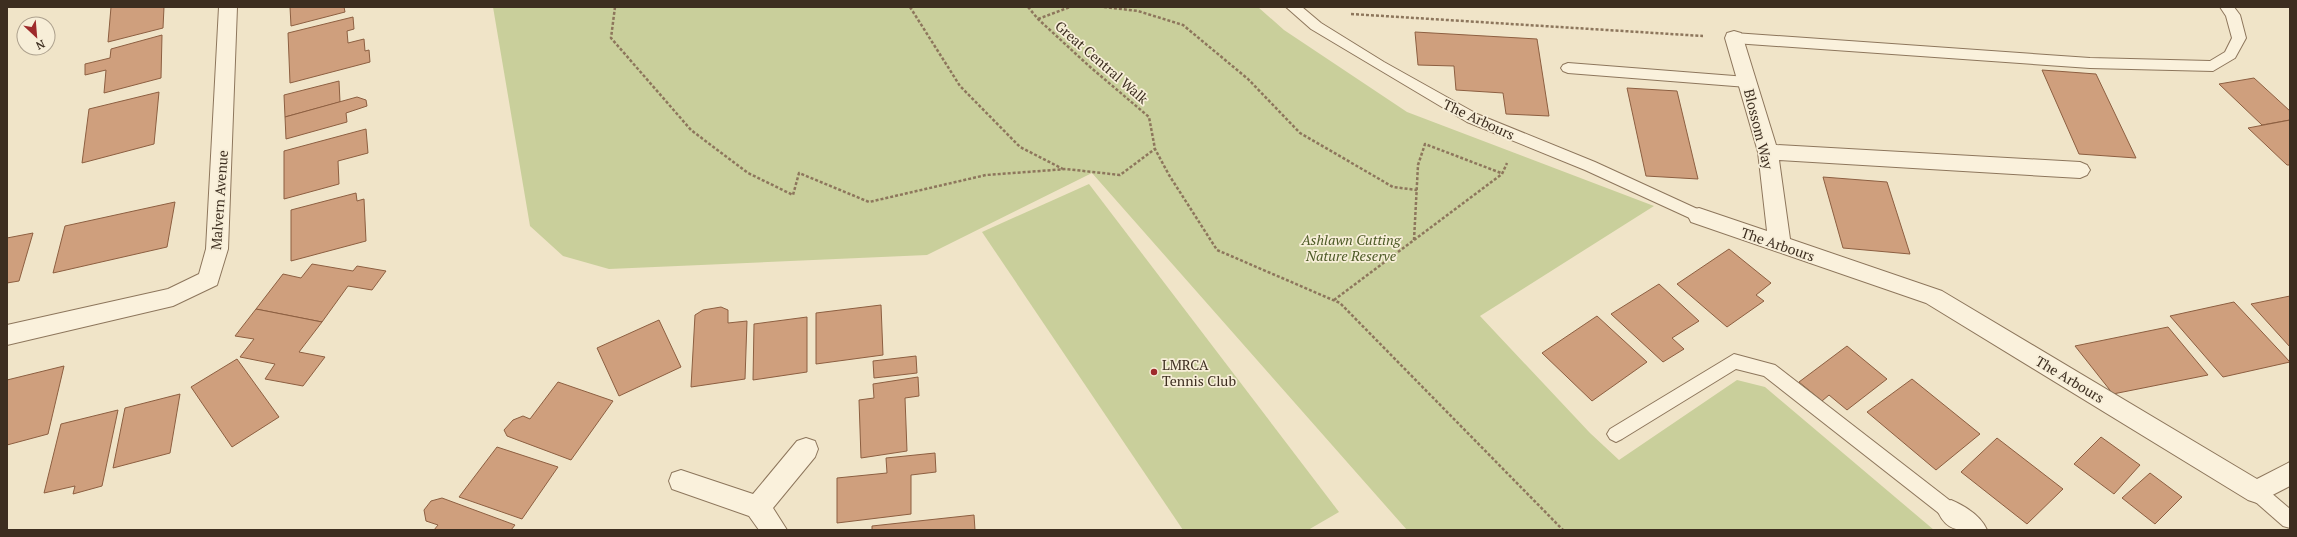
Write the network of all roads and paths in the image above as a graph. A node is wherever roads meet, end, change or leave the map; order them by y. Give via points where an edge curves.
1 (228, 7) edge
2 (615, 7) edge
3 (910, 7) edge
4 (1028, 7) edge
5 (1070, 7) edge
6 (1104, 7) edge
7 (2227, 7) edge
8 (1295, 9) edge
9 (1038, 19) junction
10 (1734, 38) junction
11 (1568, 68) dead end
12 (1747, 82) junction
13 (1522, 139) junction
14 (1156, 149) junction
15 (1768, 152) junction
16 (1063, 169) junction
17 (2080, 170) dead end
18 (1502, 174) junction
19 (1417, 190) junction
20 (1699, 216) joint
21 (1414, 240) junction
22 (1780, 245) junction
23 (1334, 300) junction
24 (7, 335) edge
25 (1616, 434) dead end
26 (806, 449) dead end
27 (2290, 473) edge
28 (681, 481) dead end
29 (2257, 492) junction
30 (758, 507) junction
31 (1951, 512) joint
32 (2290, 520) edge
33 (774, 530) edge
34 (1563, 530) edge
35 (1974, 530) edge

1 - 24 street, Malvern Avenue via 217,249 209,279 173,297
2 - 16 path via 611,38 690,130 748,172 793,195 799,173 869,202 986,175
3 - 16 path via 960,86 1020,147
4 - 9 path, Great Central Walk
5 - 9 path
6 - 19 path via 1138,11 1183,25 1248,79 1300,133 1393,187
7 - 10 lane via 2234,15 2239,38 2230,55 2213,66 2090,63
8 - 10 path
8 - 13 lane, The Arbours via 1323,30 1412,84 1472,118
9 - 14 path, Great Central Walk via 1149,117
10 - 12 street, Blossom Way
11 - 12 lane
12 - 15 street, Blossom Way
13 - 18 path
13 - 20 lane, The Arbours via 1590,166
14 - 16 path via 1120,175
14 - 23 path, Great Central Walk via 1169,175 1217,250
15 - 17 street
15 - 22 street, Blossom Way
18 - 19 path via 1425,144 1418,165
18 - 21 path
19 - 21 path
20 - 22 street, The Arbours
21 - 23 path
22 - 29 street, The Arbours via 1934,297
23 - 34 path, Great Central Walk via 1340,303
25 - 31 lane via 1734,361 1769,370
26 - 30 street
27 - 29 street
28 - 30 street
29 - 32 lane
30 - 33 street
31 - 35 street

